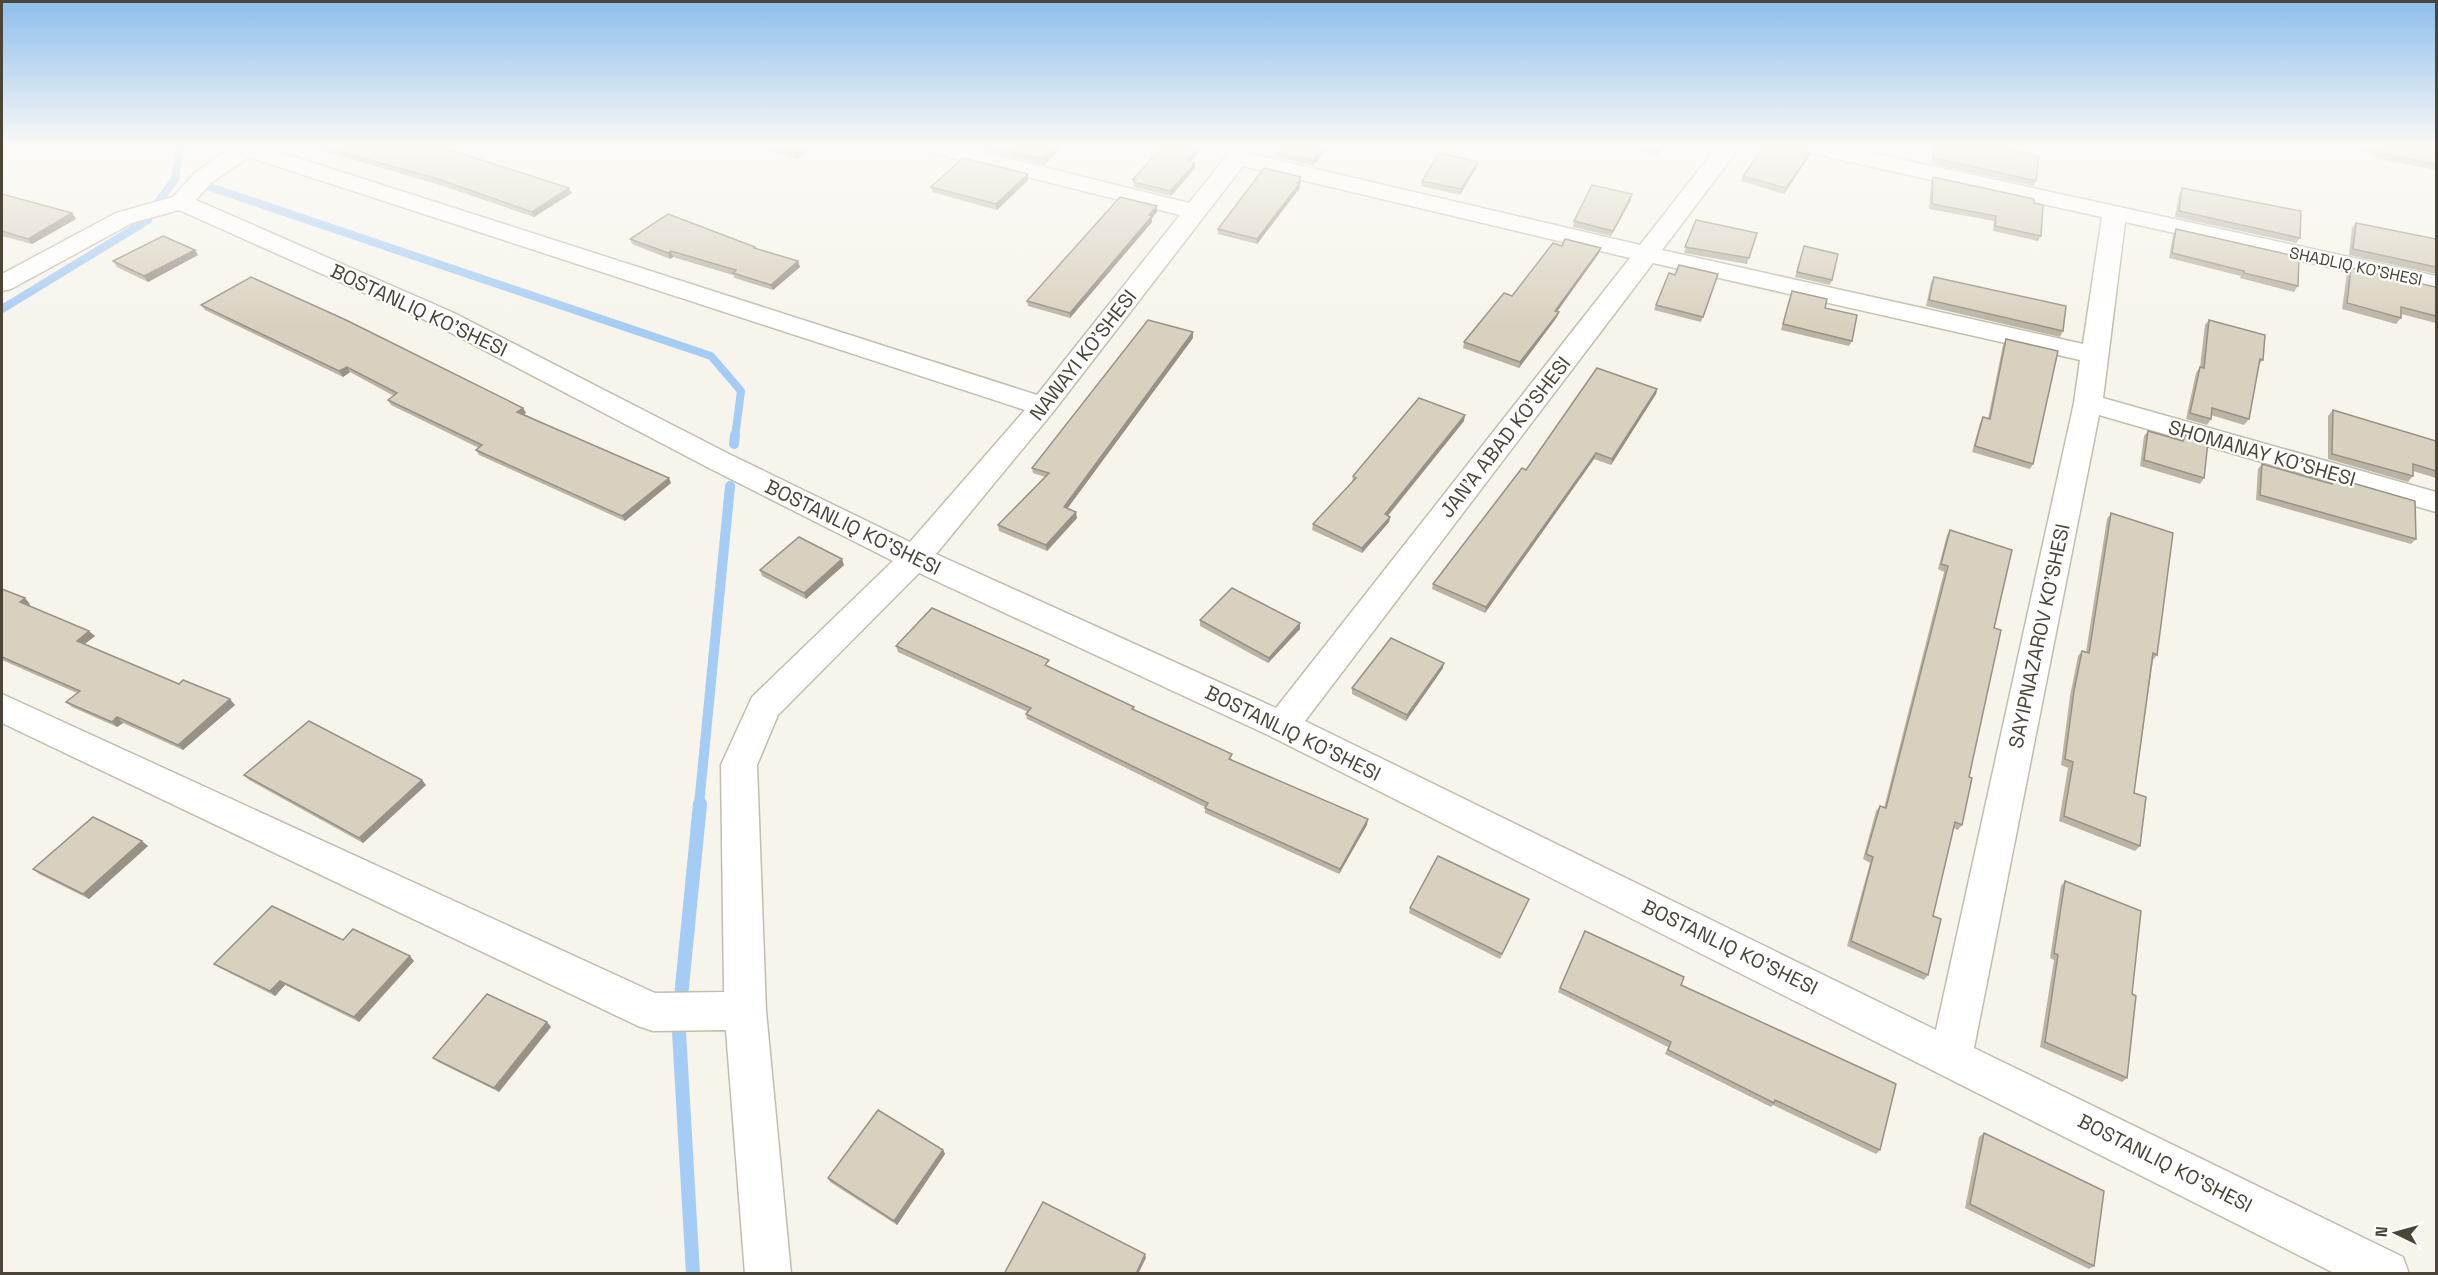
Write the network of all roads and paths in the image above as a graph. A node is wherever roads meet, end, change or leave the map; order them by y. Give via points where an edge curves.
1 (175, 208) edge
2 (193, 208) edge
3 (430, 208) edge
4 (1177, 208) edge
5 (1199, 208) edge
6 (1460, 208) edge
7 (1682, 208) edge
8 (2085, 208) edge
9 (1195, 212) junction
10 (2114, 214) junction
11 (1646, 254) junction
12 (2436, 283) edge
13 (2, 284) edge
14 (2093, 355) junction
15 (2088, 403) junction
16 (1043, 406) junction
17 (2436, 502) edge
18 (915, 558) junction
19 (2, 708) edge
20 (1282, 726) junction
21 (745, 1011) junction
22 (1952, 1056) junction
23 (768, 1274) edge
24 (2386, 1274) edge

1 - 13 street via 124,218
2 - 18 street, BOSTANLIQ KO'SHESI via 445,319
3 - 16 street
4 - 9 street
5 - 9 street, NAWAYI KO'SHESI
6 - 11 street
7 - 11 street, JAN'A ABAD KO'SHESI
8 - 10 street, SHADLIQ KO'SHESI
9 - 16 street, NAWAYI KO'SHESI
10 - 12 street, SHADLIQ KO'SHESI
10 - 14 street, SAYIPNAZAROV KO'SHESI
11 - 14 street
11 - 20 street, JAN'A ABAD KO'SHESI
14 - 15 street, SAYIPNAZAROV KO'SHESI
15 - 17 street, SHOMANAY KO'SHESI
15 - 22 street, SAYIPNAZAROV KO'SHESI
16 - 18 street, NAWAYI KO'SHESI
18 - 20 street, BOSTANLIQ KO'SHESI
18 - 21 street, NAWAYI KO'SHESI via 764,707 739,765
19 - 21 street via 653,1011
20 - 22 street, BOSTANLIQ KO'SHESI
21 - 23 street, NAWAYI KO'SHESI
22 - 24 street, BOSTANLIQ KO'SHESI

